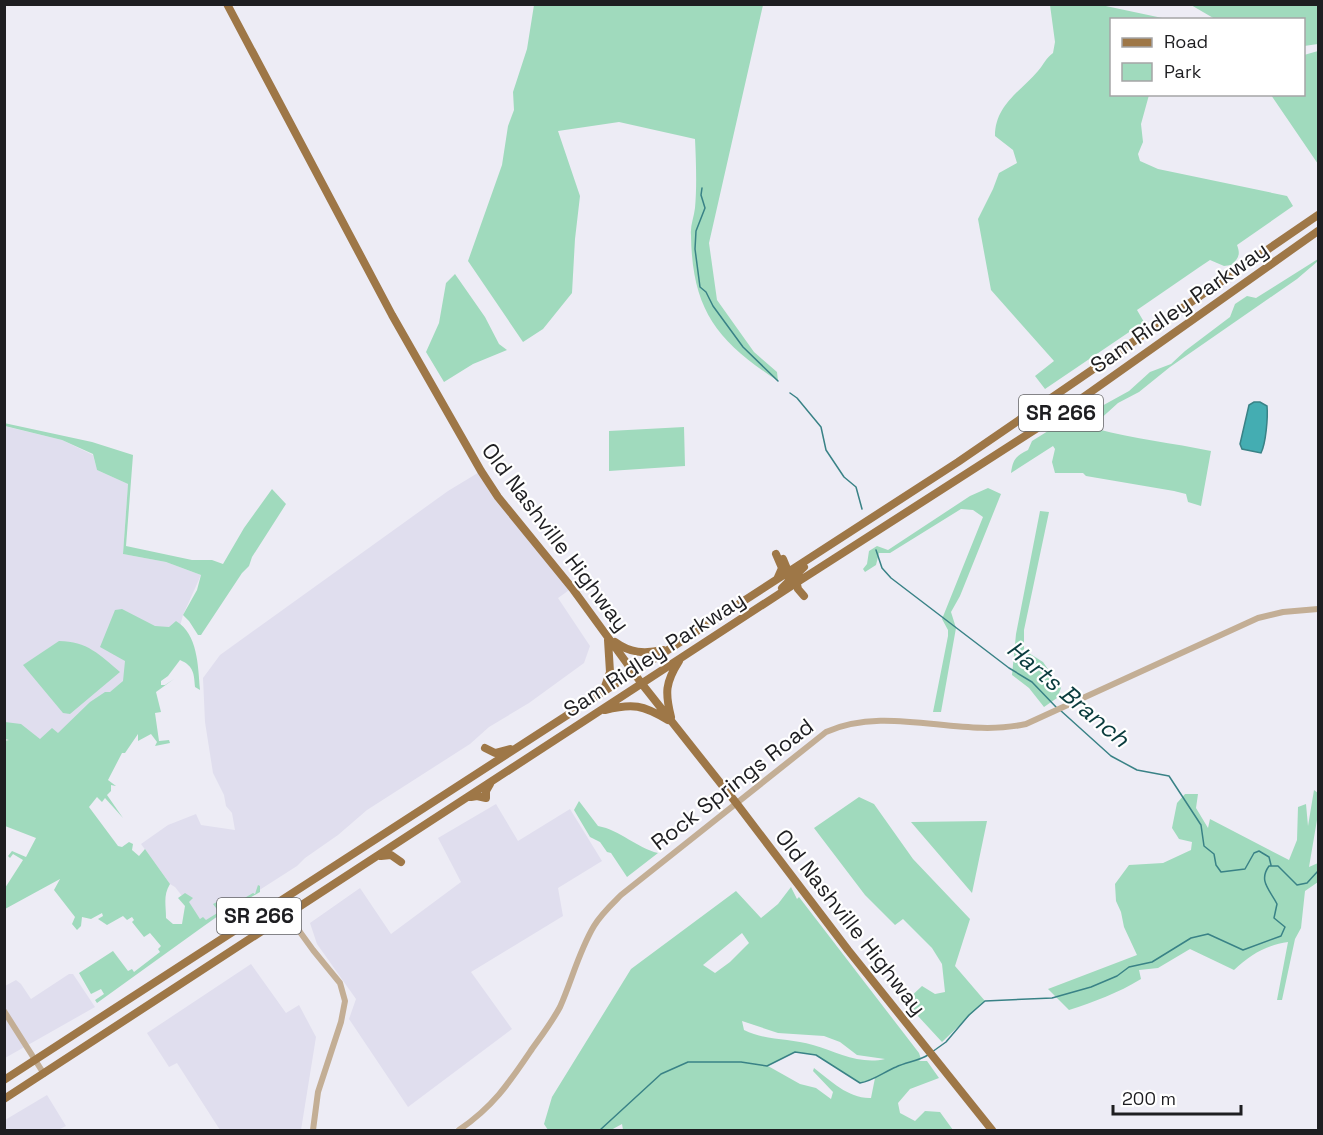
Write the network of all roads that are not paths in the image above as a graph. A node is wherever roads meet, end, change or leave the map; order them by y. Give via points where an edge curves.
1 (227, 4) edge
2 (1318, 215) edge
3 (1318, 231) edge
4 (850, 532) junction
5 (783, 559) junction
6 (789, 571) junction
7 (805, 577) junction
8 (776, 579) junction
9 (796, 583) junction
10 (1318, 609) edge
11 (738, 621) junction
12 (608, 638) junction
13 (668, 649) junction
14 (681, 658) junction
15 (634, 672) junction
16 (642, 684) junction
17 (603, 692) junction
18 (601, 711) junction
19 (672, 722) junction
20 (525, 742) junction
21 (484, 769) junction
22 (737, 804) junction
23 (406, 838) junction
24 (376, 857) junction
25 (279, 903) junction
26 (288, 915) junction
27 (4, 1011) edge
28 (36, 1060) junction
29 (44, 1074) junction
30 (4, 1080) edge
31 (4, 1100) edge
32 (313, 1131) edge
33 (459, 1131) edge
34 (992, 1131) edge

1 - 12 main road, Old Nashville Highway via 392,315 481,471
2 - 4 main road, Sam Ridley Parkway / SR 266
3 - 7 main road, Sam Ridley Parkway / SR 266 via 1061,413
4 - 5 main road via 796,562
4 - 6 main road, Sam Ridley Parkway / SR 266
4 - 9 main road via 847,538 800,569
5 - 6 main road
5 - 8 main road via 776,554 782,568
6 - 8 main road, Sam Ridley Parkway / SR 266
6 - 11 main road via 786,585
7 - 9 main road, Sam Ridley Parkway / SR 266
7 - 9 main road via 801,588 804,596
8 - 13 main road, Sam Ridley Parkway / SR 266
9 - 11 main road, Sam Ridley Parkway / SR 266
10 - 22 street, Rock Springs Road via 1258,618 1026,724 1003,729 871,721 840,726 826,732
11 - 14 main road, Sam Ridley Parkway / SR 266
12 - 13 main road via 639,653
12 - 15 main road, Old Nashville Highway
12 - 17 main road via 610,672
13 - 15 main road, Sam Ridley Parkway / SR 266
14 - 16 main road, Sam Ridley Parkway / SR 266
14 - 19 main road via 667,684
15 - 16 main road, Old Nashville Highway
15 - 17 main road, Sam Ridley Parkway / SR 266
16 - 18 main road, Sam Ridley Parkway / SR 266
16 - 19 main road, Old Nashville Highway
17 - 20 main road, Sam Ridley Parkway / SR 266
18 - 19 main road via 637,705
18 - 23 main road, Sam Ridley Parkway / SR 266 via 493,780 486,798 467,798
19 - 22 main road, Old Nashville Highway
20 - 21 main road, Sam Ridley Parkway / SR 266
20 - 21 main road via 504,752 485,748 489,759
21 - 25 main road, Sam Ridley Parkway / SR 266
22 - 33 street, Rock Springs Road via 607,909 583,948 553,1019 499,1096
22 - 34 main road, Old Nashville Highway
23 - 24 main road, SR 266
23 - 24 main road via 400,848 401,862 391,855
24 - 26 main road, SR 266
25 - 26 street
25 - 28 main road, Sam Ridley Parkway / SR 266
26 - 29 main road, SR 266
26 - 32 street via 340,983 345,1001 318,1092
27 - 28 street
28 - 29 street
28 - 30 main road, Sam Ridley Parkway / SR 266
29 - 31 main road, SR 266

